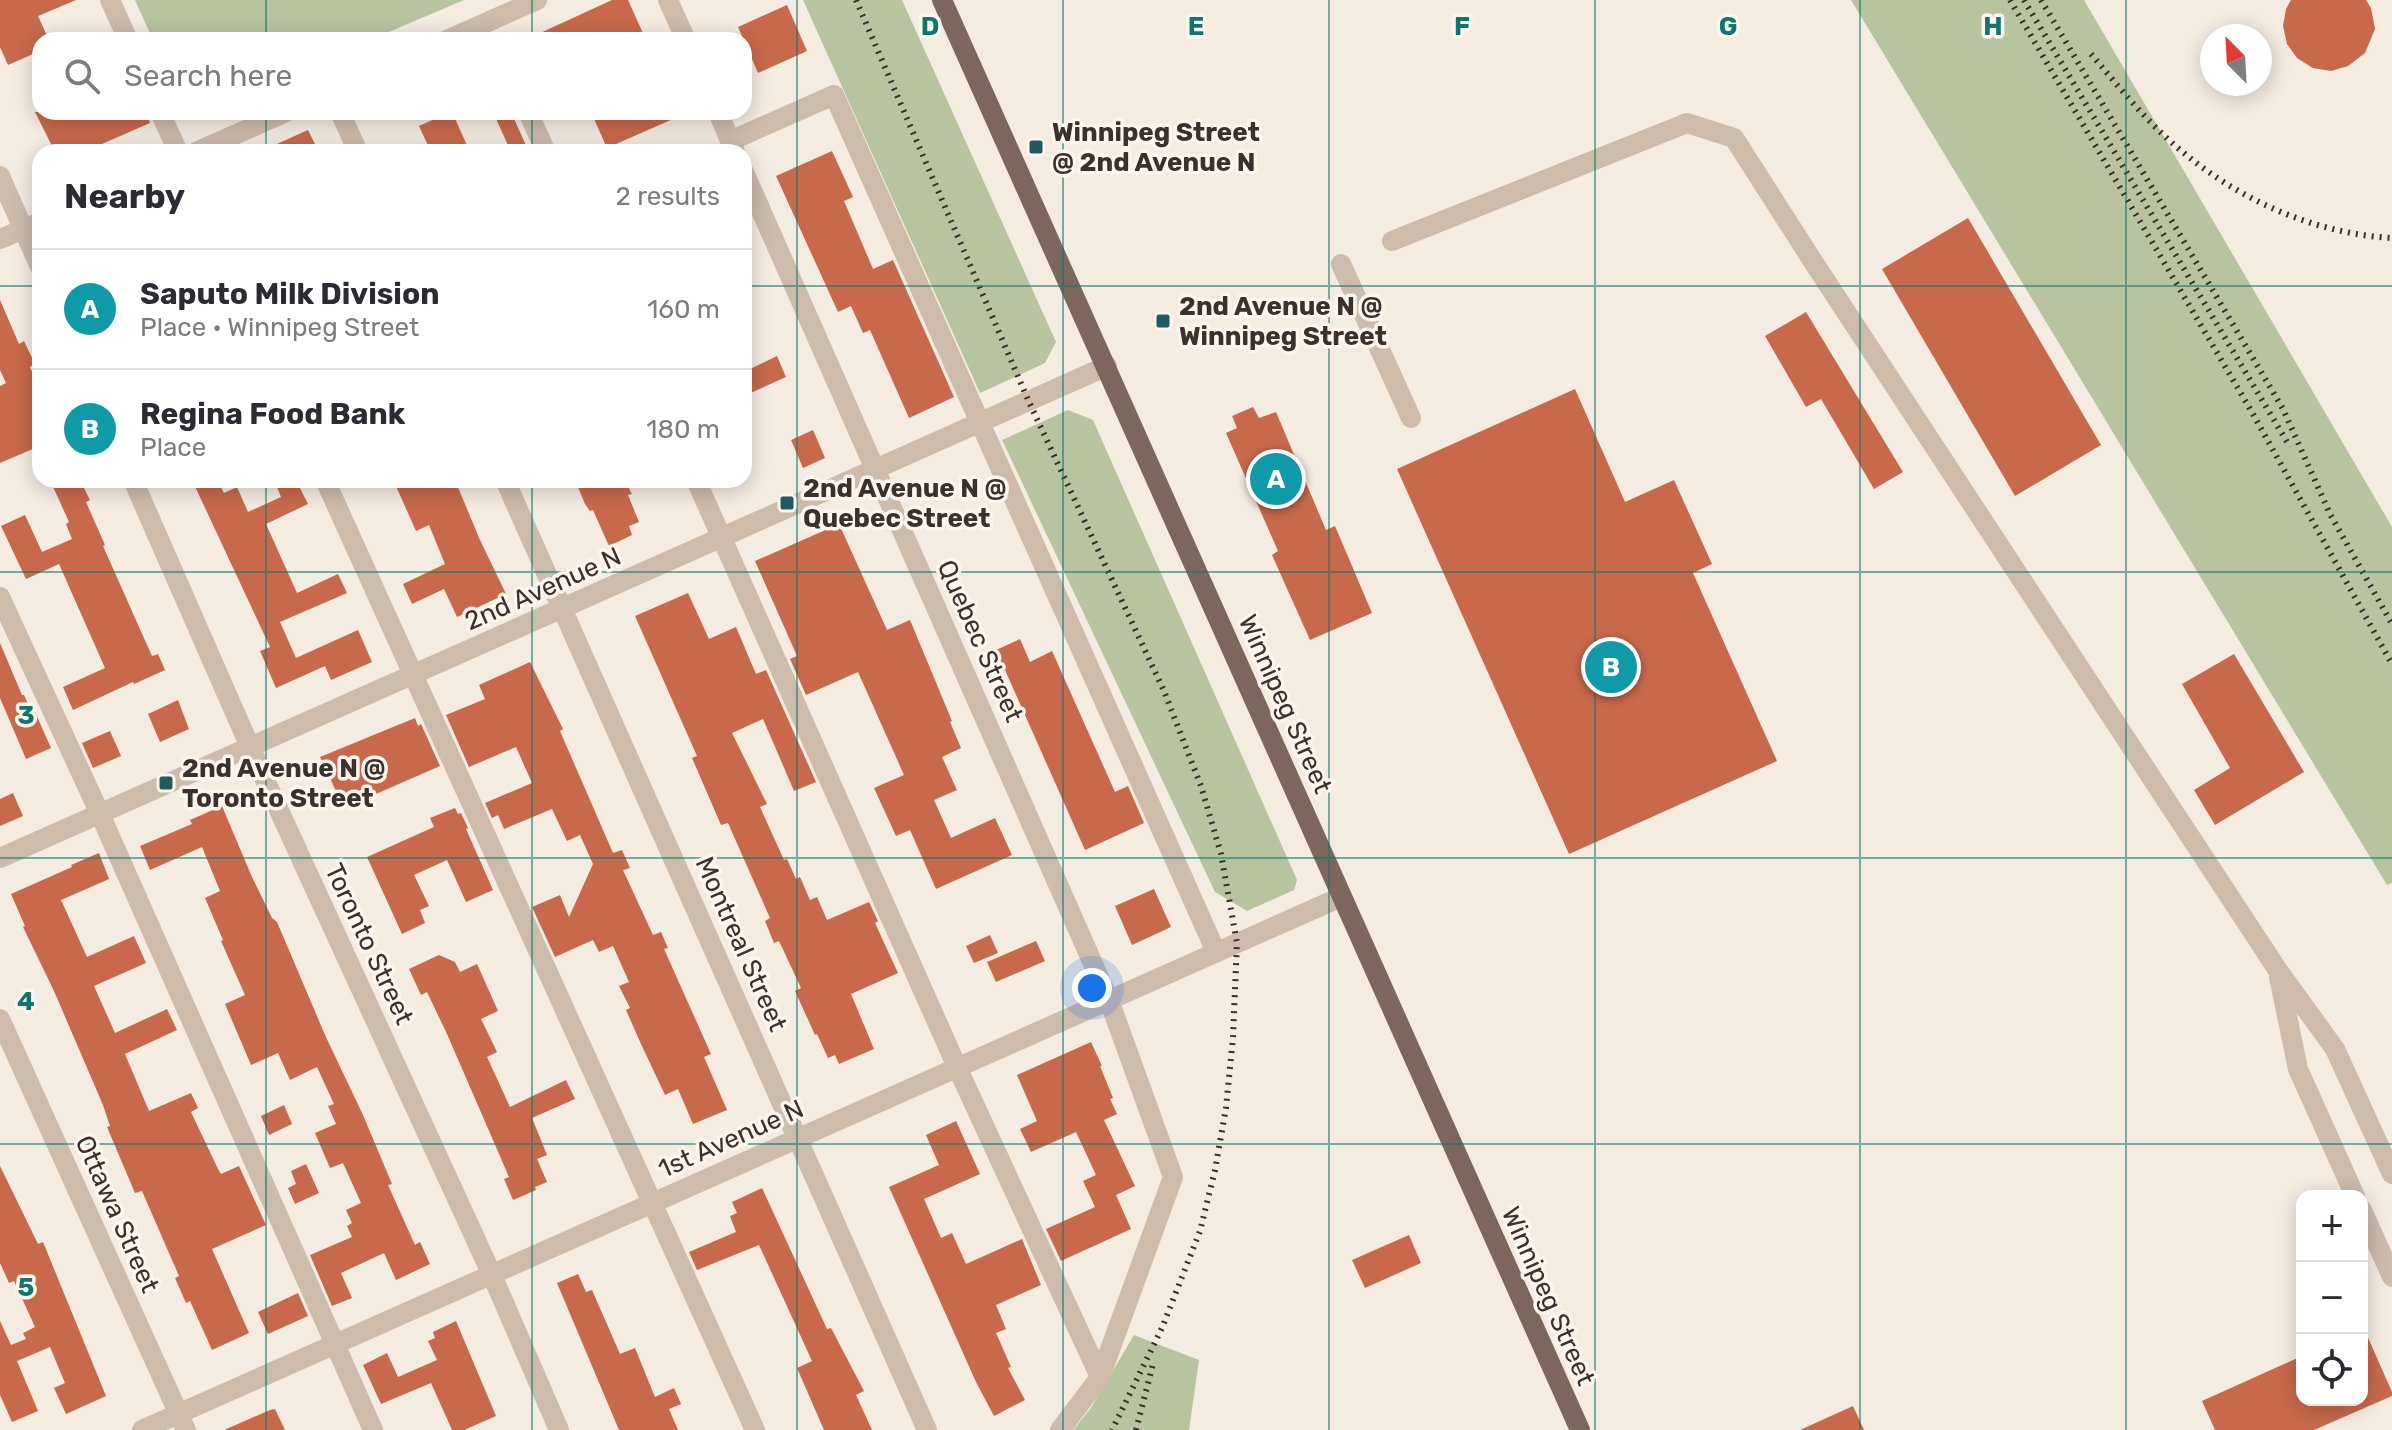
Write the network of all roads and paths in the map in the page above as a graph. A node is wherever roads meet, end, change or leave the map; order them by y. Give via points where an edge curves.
1 (110, 0) edge
2 (537, 0) edge
3 (668, 0) edge
4 (942, 0) edge
5 (491, 31) edge
6 (124, 32) edge
7 (682, 32) edge
8 (164, 120) edge
9 (268, 120) edge
10 (344, 120) edge
11 (532, 120) edge
12 (722, 120) edge
13 (174, 144) edge
14 (214, 144) edge
15 (354, 144) edge
16 (542, 144) edge
17 (732, 144) edge
18 (737, 144) edge
19 (0, 176) edge
20 (752, 190) edge
21 (32, 225) edge
22 (0, 239) edge
23 (1392, 241) dead end
24 (1341, 264) dead end
25 (1107, 366) junction
26 (1411, 418) dead end
27 (980, 424) junction
28 (876, 470) junction
29 (137, 488) edge
30 (329, 488) edge
31 (509, 488) edge
32 (700, 488) edge
33 (722, 538) junction
34 (0, 597) edge
35 (562, 609) junction
36 (412, 675) junction
37 (250, 747) junction
38 (100, 814) junction
39 (0, 858) edge
40 (1341, 897) junction
41 (1216, 952) junction
42 (2277, 969) junction
43 (1109, 1000) junction
44 (0, 1019) edge
45 (957, 1067) junction
46 (799, 1138) junction
47 (2392, 1174) edge
48 (2352, 1190) edge
49 (653, 1203) junction
50 (2368, 1223) edge
51 (492, 1275) junction
52 (2392, 1277) edge
53 (335, 1344) junction
54 (1100, 1377) junction
55 (182, 1422) edge
56 (142, 1430) edge
57 (373, 1430) edge
58 (559, 1430) edge
59 (755, 1430) edge
60 (927, 1430) edge
61 (1060, 1430) edge
62 (1580, 1430) edge

1 - 6 street
2 - 5 street
3 - 7 street
4 - 25 main road, Winnipeg Street
8 - 13 street
9 - 14 street
10 - 15 street
11 - 16 street
12 - 17 street
18 - 27 street via 834,95
19 - 21 street
20 - 28 street, Quebec Street
21 - 22 street
23 - 42 street via 1687,123 1734,138
24 - 26 street
25 - 27 street, 2nd Avenue N
25 - 40 main road, Winnipeg Street
27 - 28 street, 2nd Avenue N
27 - 41 street
28 - 33 street, 2nd Avenue N
28 - 43 street, Quebec Street
29 - 37 street, Toronto Street
30 - 36 street
31 - 35 street, Montreal Street
32 - 33 street
33 - 35 street, 2nd Avenue N
33 - 45 street
34 - 38 street
35 - 36 street, 2nd Avenue N
35 - 46 street, Montreal Street
36 - 37 street, 2nd Avenue N
36 - 49 street
37 - 38 street, 2nd Avenue N
37 - 51 street, Toronto Street
38 - 39 street, 2nd Avenue N
38 - 53 street
40 - 41 street, 1st Avenue N
40 - 62 main road, Winnipeg Street
41 - 43 street, 1st Avenue N
42 - 47 street via 2335,1049
42 - 48 street via 2298,1069
43 - 45 street, 1st Avenue N
43 - 54 street, Quebec Street via 1173,1177
44 - 55 street, Ottawa Street
45 - 46 street, 1st Avenue N
45 - 54 street
46 - 49 street, 1st Avenue N
46 - 60 street, Montreal Street
49 - 51 street, 1st Avenue N
49 - 59 street
50 - 52 street
51 - 53 street, 1st Avenue N
51 - 58 street, Toronto Street
53 - 55 street, 1st Avenue N
53 - 57 street
54 - 61 street, Quebec Street
55 - 56 street, 1st Avenue N

